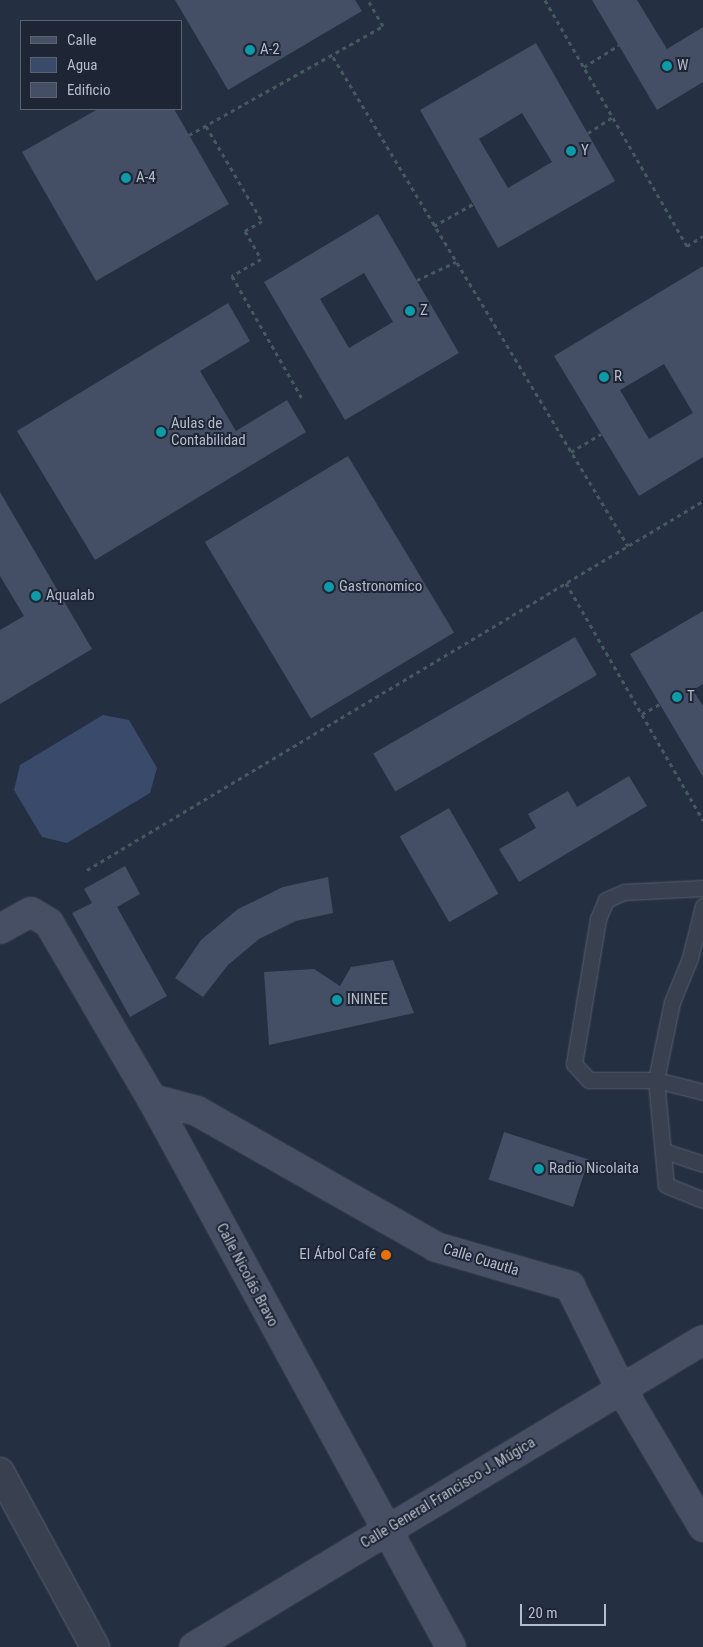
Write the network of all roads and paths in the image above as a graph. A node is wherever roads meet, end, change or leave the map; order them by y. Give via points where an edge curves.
1 (368, 0) edge
2 (546, 0) edge
3 (619, 46) dead end
4 (333, 56) junction
5 (584, 66) junction
6 (613, 117) junction
7 (206, 126) junction
8 (588, 133) dead end
9 (189, 136) dead end
10 (473, 204) dead end
11 (434, 226) junction
12 (703, 236) edge
13 (456, 262) junction
14 (416, 280) dead end
15 (303, 400) dead end
16 (601, 434) dead end
17 (571, 452) junction
18 (703, 501) edge
19 (628, 546) junction
20 (566, 583) junction
21 (660, 704) dead end
22 (642, 714) junction
23 (703, 820) edge
24 (87, 870) dead end
25 (703, 888) edge
26 (703, 906) edge
27 (0, 929) edge
28 (656, 1080) junction
29 (703, 1092) edge
30 (152, 1098) junction
31 (664, 1151) junction
32 (703, 1164) edge
33 (703, 1200) edge
34 (703, 1340) edge
35 (620, 1388) junction
36 (0, 1472) edge
37 (703, 1527) edge
38 (386, 1531) junction
39 (95, 1647) edge
40 (194, 1647) edge
41 (451, 1647) edge

1 - 4 path via 383,26
2 - 5 path
3 - 5 path
4 - 7 path
4 - 11 path
5 - 6 path
6 - 8 path
6 - 12 path via 687,246
7 - 9 path
7 - 15 path via 262,221 245,231 261,259 232,276
10 - 11 path
11 - 13 path
13 - 14 path
13 - 17 path
16 - 17 path
17 - 19 path
18 - 19 path
19 - 20 path
20 - 22 path
20 - 24 path
21 - 22 path
22 - 23 path
25 - 28 lane via 624,892 606,900 598,919 574,1064 589,1080
26 - 28 lane via 690,958 672,1002
27 - 30 street, Calle Nicolás Bravo via 31,912 49,923
28 - 29 lane
28 - 31 lane
30 - 35 street, Calle Cuautla via 197,1111 436,1247 570,1286
30 - 38 street, Calle Nicolás Bravo
31 - 32 lane
31 - 33 lane via 666,1185
34 - 35 street, Calle General Francisco J. Múgica
35 - 37 street, Calle Cuautla
35 - 38 street, Calle General Francisco J. Múgica
36 - 39 street
38 - 40 street, Calle General Francisco J. Múgica
38 - 41 street, Calle Nicolás Bravo

